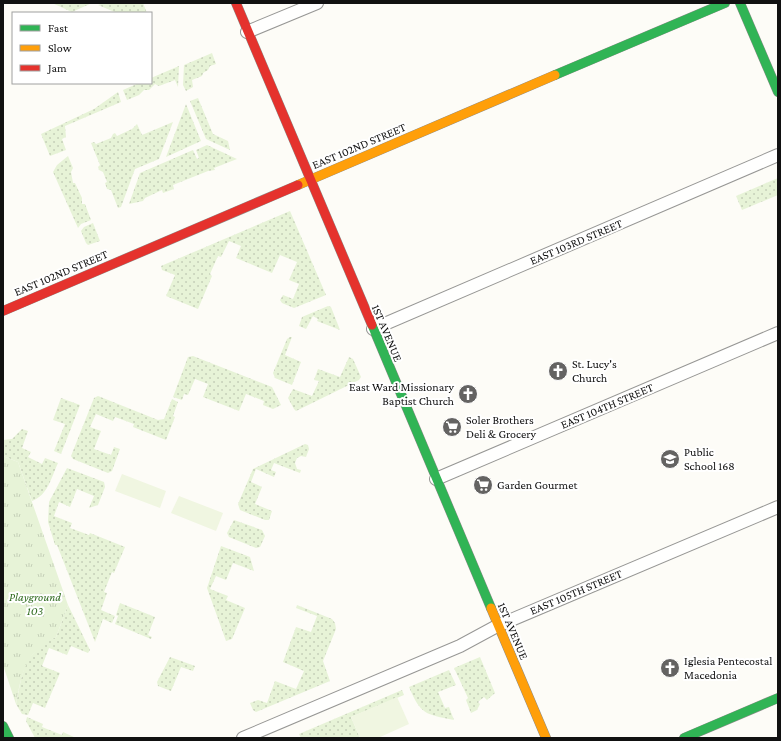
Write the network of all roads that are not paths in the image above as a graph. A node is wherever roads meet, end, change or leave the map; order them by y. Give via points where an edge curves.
1 (236, 3) edge
2 (317, 3) edge
3 (725, 3) edge
4 (740, 3) edge
5 (247, 32) junction
6 (778, 92) edge
7 (778, 155) edge
8 (309, 180) junction
9 (3, 311) edge
10 (373, 329) junction
11 (778, 333) edge
12 (436, 479) junction
13 (778, 507) edge
14 (498, 626) junction
15 (778, 698) edge
16 (3, 726) edge
17 (9, 738) edge
18 (243, 738) edge
19 (546, 738) edge
20 (684, 738) edge

1 - 5 main road, 1ST AVENUE
2 - 5 street
3 - 8 main road, EAST 102ND STREET
4 - 6 main road
5 - 8 main road, 1ST AVENUE
7 - 10 street, EAST 103RD STREET
8 - 9 main road, EAST 102ND STREET
8 - 10 main road, 1ST AVENUE
10 - 12 main road, 1ST AVENUE
11 - 12 street, EAST 104TH STREET
12 - 14 main road, 1ST AVENUE
13 - 14 street, EAST 105TH STREET
14 - 18 street, EAST 105TH STREET via 460,646
14 - 19 main road, 1ST AVENUE
15 - 20 main road
16 - 17 main road

